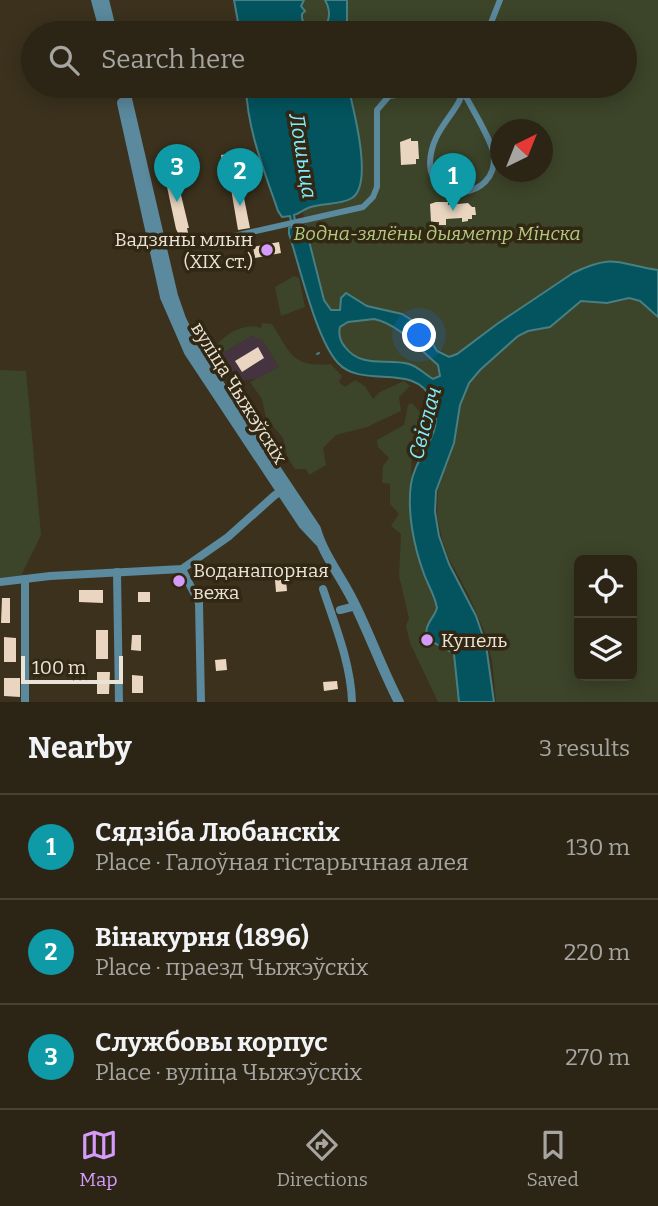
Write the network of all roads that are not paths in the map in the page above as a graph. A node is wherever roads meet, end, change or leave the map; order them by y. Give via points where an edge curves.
1 (96, 0) edge
2 (104, 0) edge
3 (500, 0) edge
4 (102, 21) edge
5 (109, 21) edge
6 (492, 21) edge
7 (121, 98) edge
8 (127, 98) edge
9 (387, 98) edge
10 (459, 98) edge
11 (469, 98) edge
12 (225, 238) dead end
13 (285, 490) junction
14 (182, 569) junction
15 (117, 572) junction
16 (25, 579) junction
17 (0, 582) edge
18 (323, 589) dead end
19 (356, 606) junction
20 (340, 610) dead end
21 (389, 685) junction
22 (25, 702) edge
23 (119, 702) edge
24 (201, 702) edge
25 (352, 702) edge
26 (390, 702) edge
27 (399, 702) edge

1 - 4 street
2 - 5 street
3 - 6 street
7 - 13 street, вуліца Чыжэўскіх via 164,297 189,352
8 - 13 street, вуліца Чыжэўскіх via 181,319
9 - 12 street via 376,110 373,197 358,209
10 - 11 street via 440,127 430,164 441,186 461,192 476,190 488,178 494,161
13 - 14 street
13 - 19 street, вуліца Чыжэўскіх via 316,529
14 - 15 street
14 - 24 street via 199,603
15 - 16 street
15 - 23 street
16 - 17 street
16 - 22 street
18 - 25 street via 341,641
19 - 20 street
19 - 21 street, вуліца Чыжэўскіх
21 - 26 street, вуліца Чыжэўскіх
21 - 27 street, вуліца Чыжэўскіх

